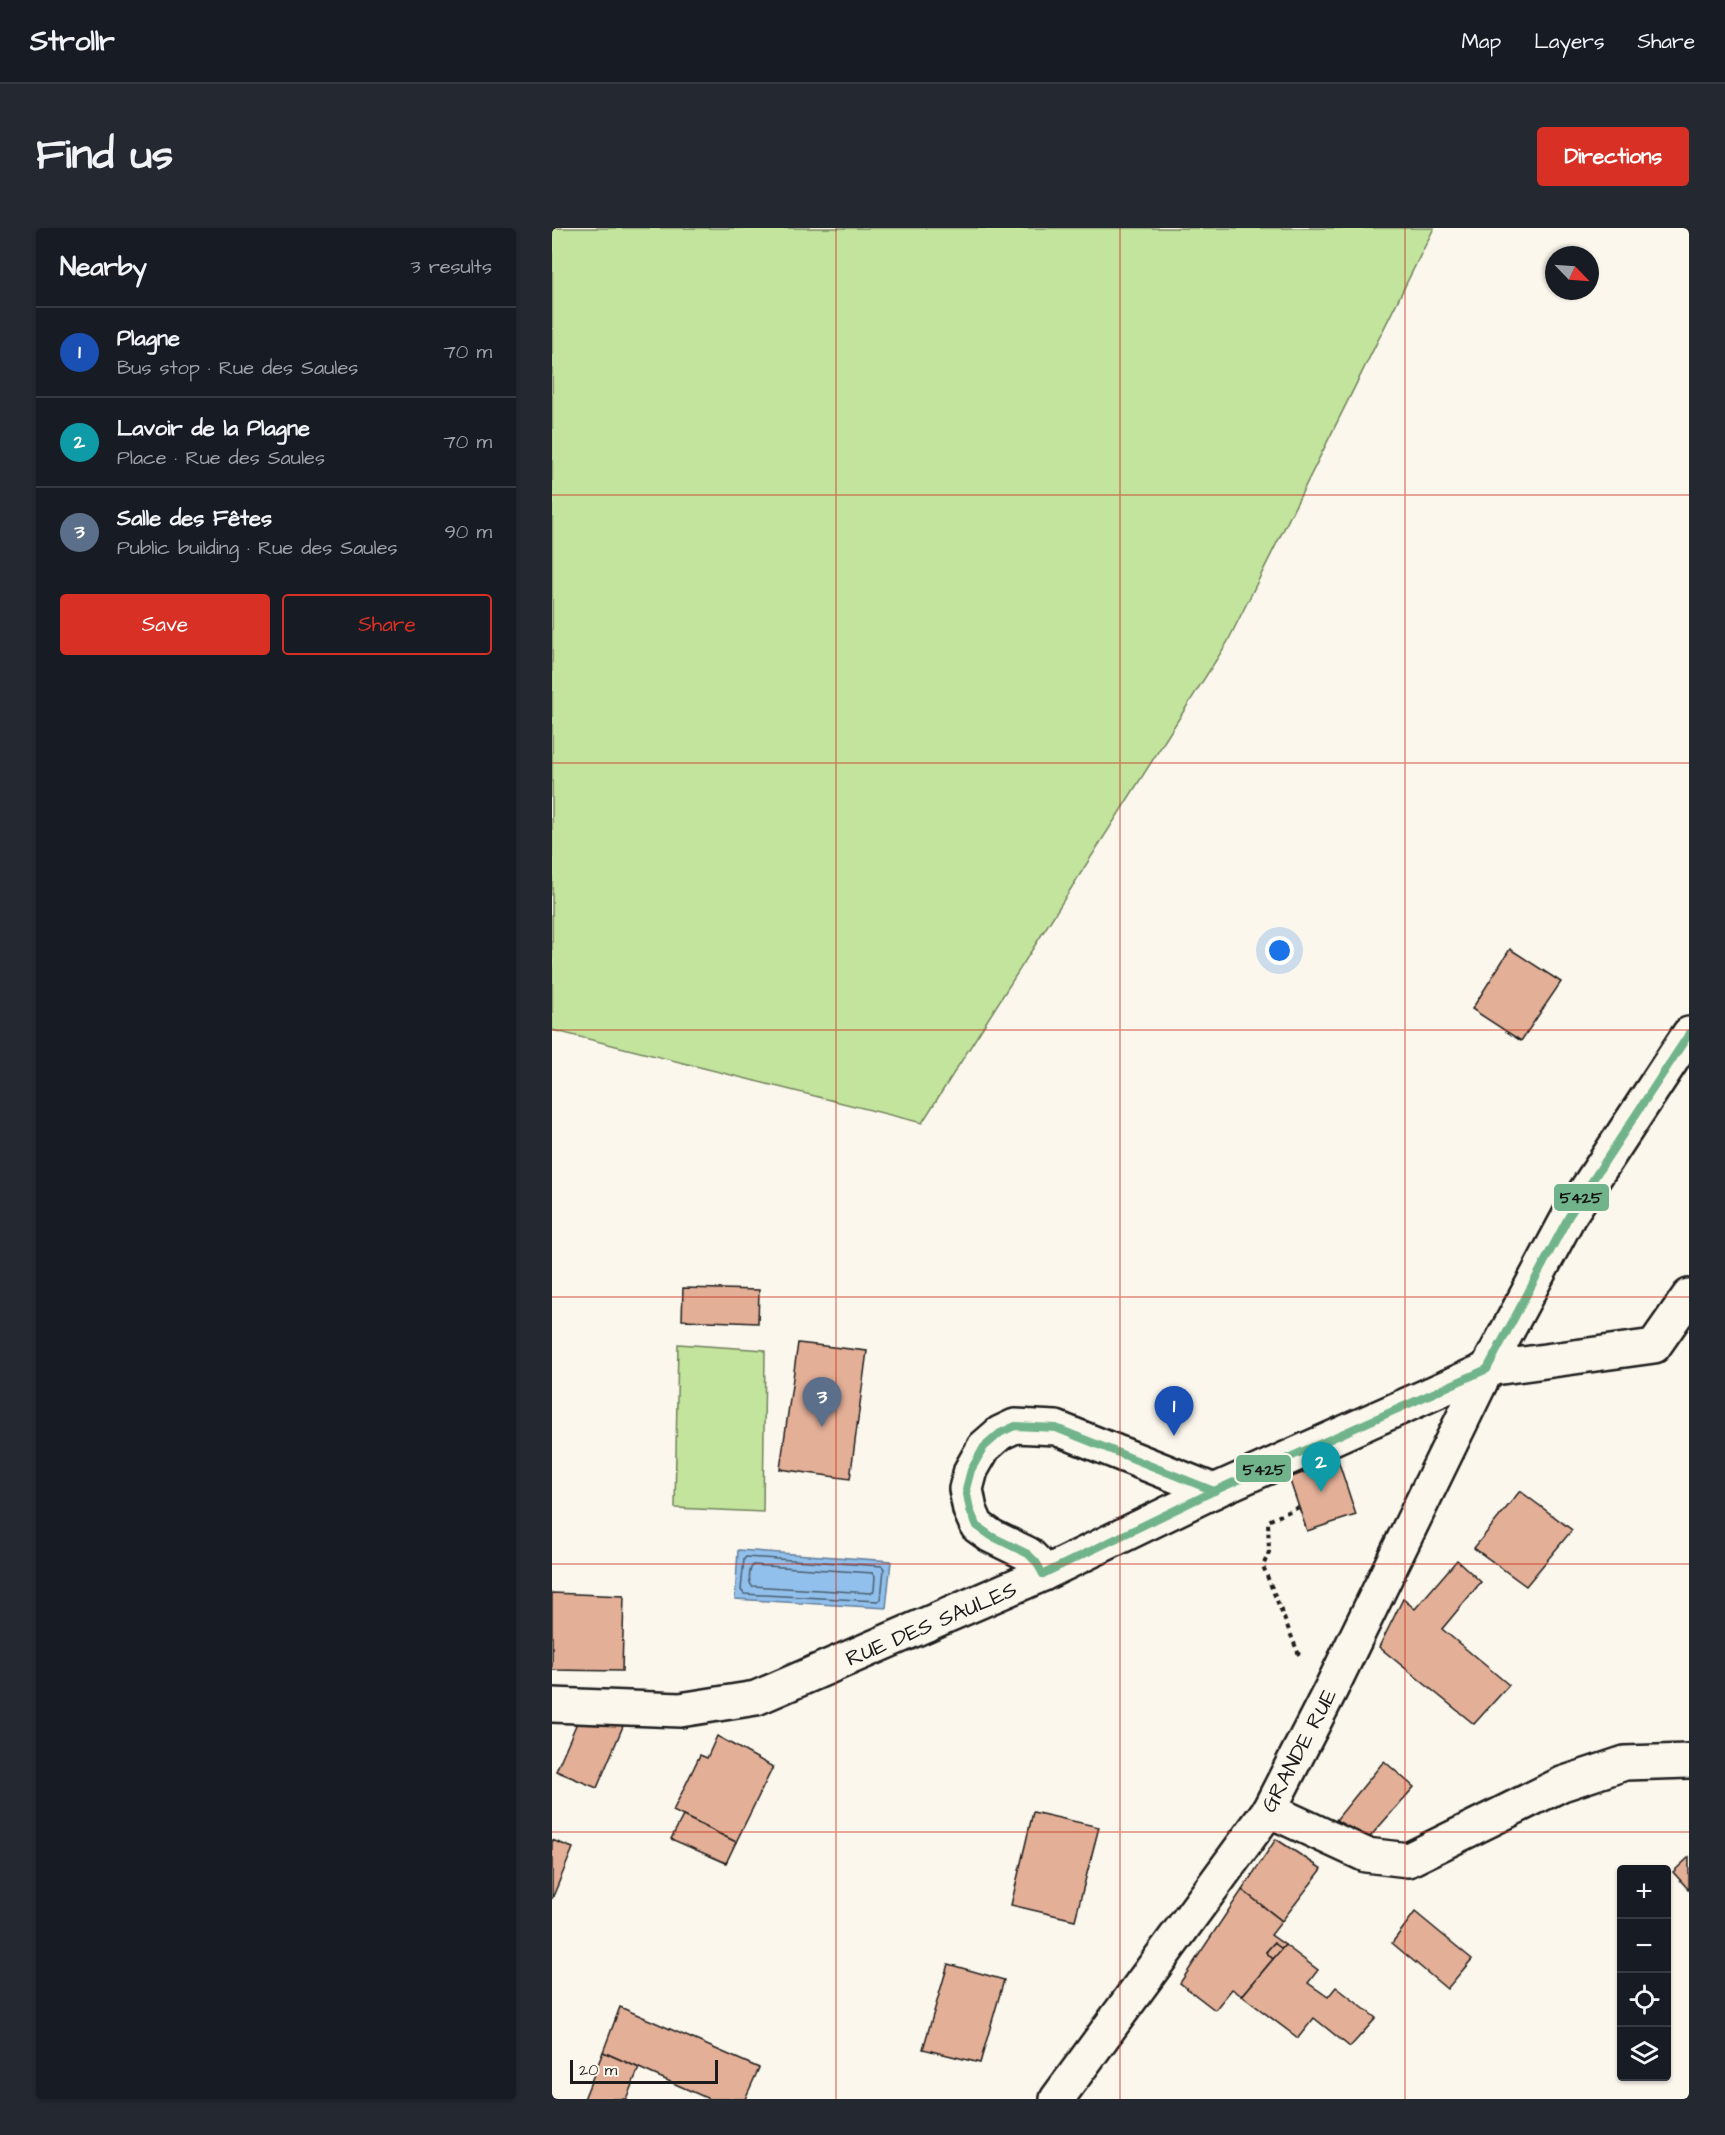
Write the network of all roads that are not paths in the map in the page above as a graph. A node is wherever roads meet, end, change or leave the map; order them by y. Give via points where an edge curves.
1 (1689, 1034) edge
2 (1689, 1296) edge
3 (1487, 1369) junction
4 (1214, 1491) junction
5 (1043, 1574) junction
6 (552, 1705) edge
7 (1689, 1761) edge
8 (1269, 1810) junction
9 (1057, 2099) edge

1 - 3 street, GRANDE RUE via 1569,1216
2 - 3 street, RUE DES SAULES via 1654,1346
3 - 4 street, RUE DES SAULES
3 - 8 street, GRANDE RUE
4 - 5 street, RUE DES SAULES
4 - 5 street via 1056,1428 1015,1426 1000,1433 984,1447 971,1470 966,1489 968,1499 977,1526 1028,1554
5 - 6 street, RUE DES SAULES via 756,1698 680,1710
7 - 8 street via 1625,1763 1562,1784 1408,1860 1366,1855
8 - 9 street, GRANDE RUE

